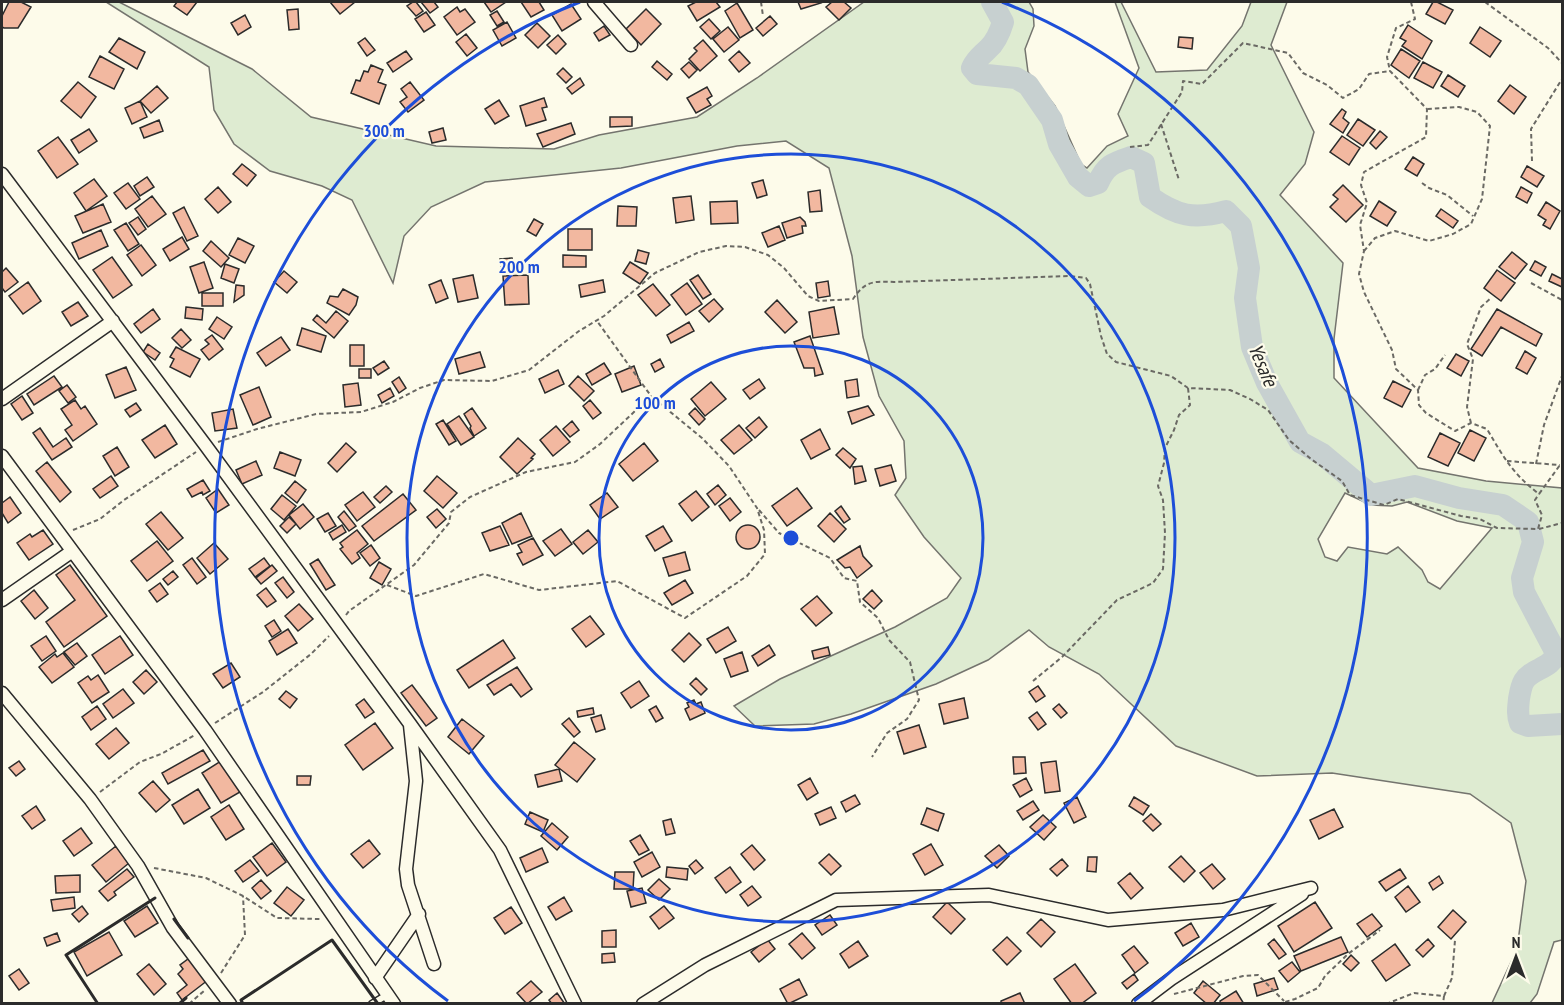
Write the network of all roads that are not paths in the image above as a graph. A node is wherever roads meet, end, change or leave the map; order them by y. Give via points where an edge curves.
1 (594, 2) edge
2 (631, 45) dead end
3 (2, 174) edge
4 (112, 321) junction
5 (2, 399) edge
6 (2, 456) edge
7 (71, 552) junction
8 (2, 600) edge
9 (2, 693) edge
10 (410, 724) junction
11 (419, 914) junction
12 (434, 964) dead end
13 (375, 978) junction
14 (390, 999) edge
15 (230, 1004) edge
16 (372, 1004) edge
17 (575, 1004) edge
18 (643, 1004) edge
19 (1138, 1004) edge

1 - 2 street
3 - 4 street
4 - 5 street
4 - 10 street
6 - 7 street
7 - 8 street
7 - 13 street via 205,730
9 - 15 street via 90,799 138,866 173,928
10 - 11 street via 416,781 406,870
10 - 17 street via 500,850
11 - 12 street
11 - 13 street
13 - 14 street
14 - 16 lane
18 - 19 street via 705,965 836,900 989,895 1108,920 1223,910 1311,888

